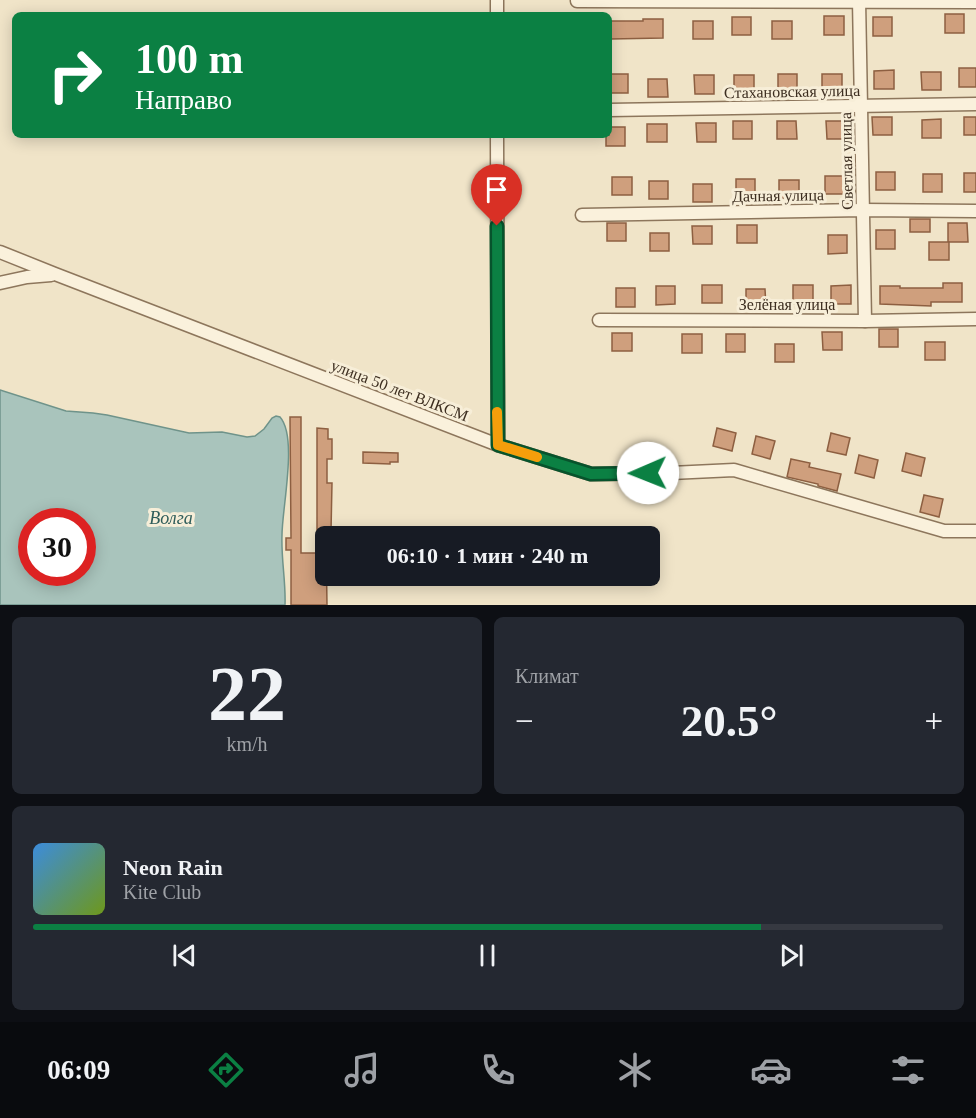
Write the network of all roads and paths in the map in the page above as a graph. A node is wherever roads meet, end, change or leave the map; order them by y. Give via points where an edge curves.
1 (577, 1) edge
2 (859, 1) edge
3 (976, 2) edge
4 (976, 104) edge
5 (861, 106) junction
6 (612, 110) edge
7 (497, 138) edge
8 (863, 210) junction
9 (976, 210) edge
10 (582, 215) dead end
11 (0, 252) edge
12 (56, 274) junction
13 (0, 284) edge
14 (976, 319) edge
15 (599, 320) dead end
16 (865, 321) junction
17 (498, 445) junction
18 (976, 531) edge

1 - 2 street
2 - 3 street
2 - 5 street, Светлая улица
4 - 5 street, Стахановская улица
5 - 6 street, Стахановская улица
5 - 8 street, Светлая улица
7 - 17 street
8 - 9 street, Дачная улица
8 - 10 street, Дачная улица
8 - 16 street, Светлая улица
11 - 12 street, улица 50 лет ВЛКСМ
12 - 13 street
12 - 17 street, улица 50 лет ВЛКСМ
14 - 16 street, Зелёная улица
15 - 16 street, Зелёная улица
17 - 18 street, улица 50 лет ВЛКСМ via 591,474 734,470 944,531

